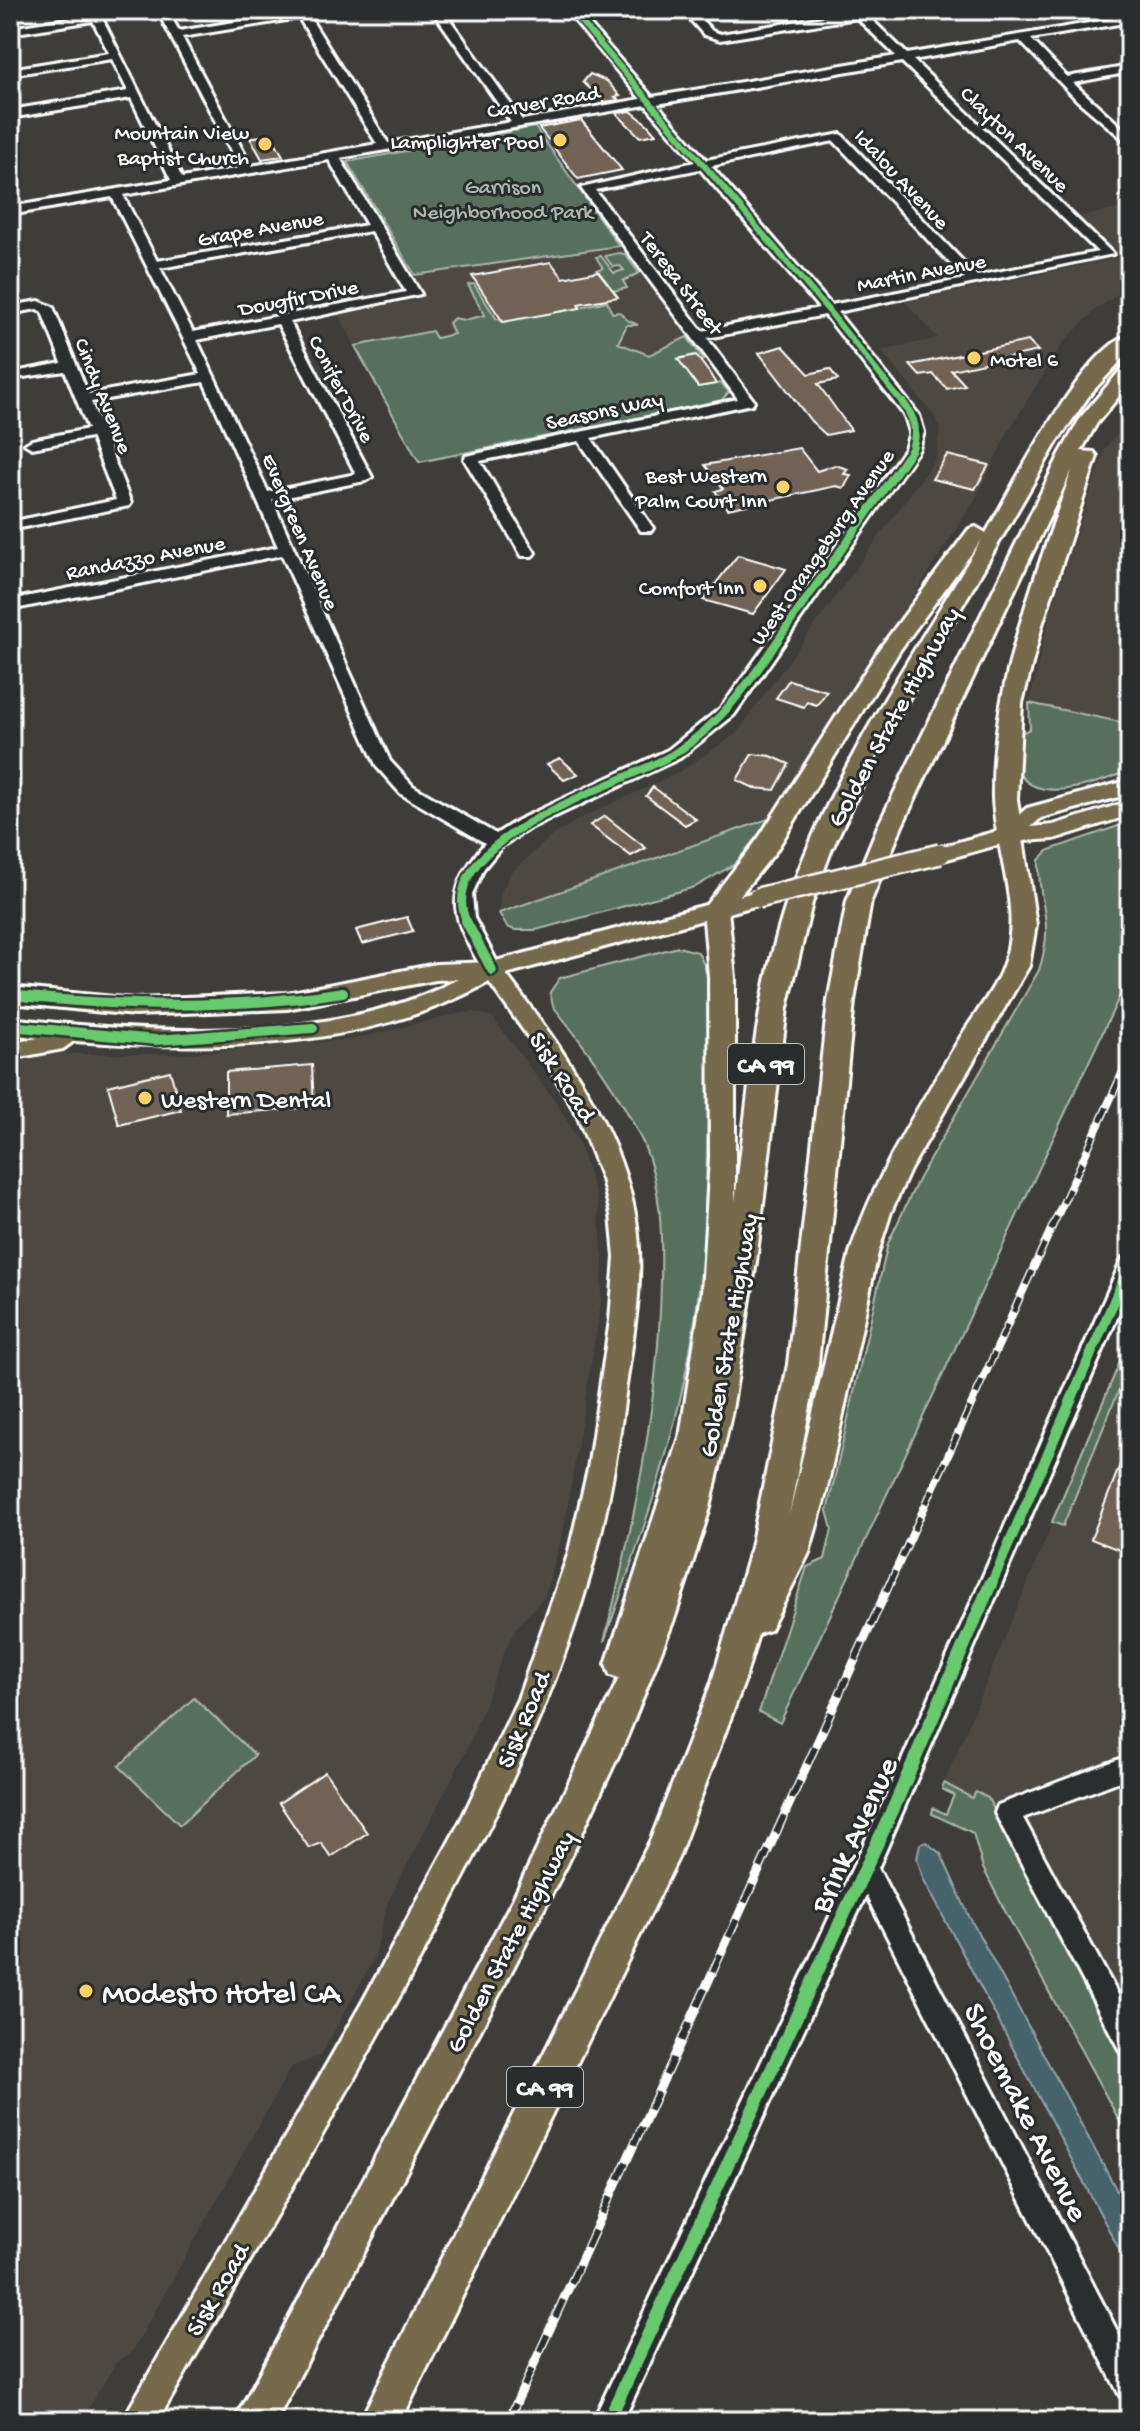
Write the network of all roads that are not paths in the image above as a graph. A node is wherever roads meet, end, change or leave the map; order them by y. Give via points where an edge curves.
1 (162, 10) edge
2 (328, 10) edge
3 (437, 10) edge
4 (571, 10) edge
5 (687, 10) edge
6 (795, 10) edge
7 (886, 10) edge
8 (1117, 10) edge
9 (301, 12) edge
10 (95, 14) edge
11 (859, 14) junction
12 (1129, 19) edge
13 (808, 23) junction
14 (10, 31) edge
15 (175, 35) junction
16 (1022, 37) junction
17 (114, 55) junction
18 (903, 57) junction
19 (1130, 69) edge
20 (10, 72) edge
21 (1066, 81) junction
22 (133, 94) junction
23 (649, 102) junction
24 (10, 114) edge
25 (519, 124) junction
26 (1130, 141) edge
27 (385, 147) junction
28 (333, 157) junction
29 (703, 163) junction
30 (248, 171) junction
31 (179, 183) junction
32 (116, 194) junction
33 (10, 211) edge
34 (374, 227) junction
35 (1056, 264) joint
36 (152, 266) junction
37 (974, 281) junction
38 (10, 310) edge
39 (828, 310) junction
40 (282, 319) junction
41 (699, 336) junction
42 (190, 337) junction
43 (1130, 341) edge
44 (68, 366) junction
45 (1130, 371) edge
46 (15, 376) dead end
47 (209, 377) junction
48 (1090, 378) junction
49 (1130, 383) edge
50 (84, 399) junction
51 (747, 401) joint
52 (97, 432) junction
53 (583, 436) junction
54 (32, 444) dead end
55 (265, 497) junction
56 (10, 526) edge
57 (646, 528) dead end
58 (289, 549) junction
59 (527, 553) dead end
60 (10, 605) edge
61 (1130, 787) edge
62 (1130, 808) edge
63 (1008, 835) junction
64 (496, 842) junction
65 (715, 909) junction
66 (492, 970) junction
67 (10, 995) edge
68 (10, 1026) edge
69 (111, 1038) junction
70 (10, 1051) edge
71 (1130, 1264) edge
72 (728, 1682) junction
73 (1130, 1766) edge
74 (557, 1852) junction
75 (865, 1868) junction
76 (1130, 2044) edge
77 (1130, 2386) edge
78 (139, 2421) edge
79 (254, 2421) edge
80 (380, 2421) edge
81 (608, 2421) edge

1 - 15 street
2 - 9 street
3 - 25 street
4 - 23 street, West Orangeburg Avenue
5 - 13 street via 715,36
6 - 13 street
7 - 11 street
8 - 12 street
9 - 15 street
9 - 27 street
10 - 14 street
10 - 17 street
11 - 13 street
11 - 18 street, Clayton Avenue
12 - 16 street, Carver Road
15 - 30 street
16 - 18 street, Carver Road
16 - 21 street
17 - 20 street
17 - 22 street
18 - 23 street, Carver Road
18 - 35 street, Clayton Avenue via 1107,254
19 - 21 street
21 - 26 street
22 - 24 street
22 - 31 street
23 - 25 street, Carver Road
23 - 29 street, West Orangeburg Avenue
25 - 27 street, Carver Road
27 - 28 street, Carver Road
28 - 30 street, Carver Road
28 - 34 street
29 - 37 street, Idalou Avenue via 837,137
29 - 39 street, West Orangeburg Avenue
29 - 41 street, Teresa Street via 587,188
30 - 31 street, Carver Road
31 - 32 street, Carver Road
32 - 33 street, Carver Road
32 - 36 street, Evergreen Avenue
34 - 36 street, Grape Avenue
34 - 40 street, Dougfir Drive via 414,294
35 - 37 street, Martin Avenue
36 - 42 street, Evergreen Avenue
37 - 39 street, Martin Avenue
38 - 44 street, Cindy Avenue via 43,305
39 - 41 street, Martin Avenue
39 - 64 street, West Orangeburg Avenue via 912,415 917,432 912,449 728,711 674,754
40 - 42 street, Dougfir Drive
40 - 55 street, Conifer Drive via 365,477
41 - 51 street, Teresa Street
42 - 47 street, Evergreen Avenue
43 - 48 highway, Golden State Highway / CA 99
44 - 46 street
44 - 50 street, Cindy Avenue
45 - 72 highway, Golden State Highway / CA 99 via 1095,411 1070,454 859,901 841,1001 803,1364 767,1547
47 - 50 street
47 - 55 street, Evergreen Avenue
48 - 65 highway via 1022,459 970,544 891,648 767,845
48 - 74 highway, Golden State Highway / CA 99 via 1056,423 1013,507 845,793 820,849 784,955 730,1350 702,1480 650,1639 611,1739
49 - 63 highway via 1091,447 1021,660 1008,733
50 - 52 street, Cindy Avenue
51 - 53 street, Seasons Way
52 - 54 street
52 - 56 street, Cindy Avenue via 124,503
53 - 57 street
53 - 59 street, Seasons Way via 471,459
55 - 58 street, Evergreen Avenue
58 - 60 street, Randazzo Avenue
58 - 64 street, Evergreen Avenue via 383,763 407,790
61 - 63 main road via 1034,813
62 - 63 main road via 1054,832
63 - 65 main road, bridge
63 - 72 highway via 1024,925 1016,966 897,1168 877,1212 793,1553
64 - 66 street, West Orangeburg Avenue via 476,866 463,894 465,918
65 - 66 main road
65 - 74 highway via 722,977 724,1157 716,1293 695,1437
66 - 67 main road via 436,972 333,994 239,1005 135,1007
66 - 69 main road via 464,990 357,1021 193,1039
66 - 78 main road, Sisk Road via 591,1113 607,1151 623,1218 627,1260 620,1336 584,1550 543,1670 460,1856
68 - 69 main road
69 - 70 main road
71 - 75 street, Brink Avenue
72 - 80 highway, Golden State Highway / CA 99 via 666,1846
73 - 76 street via 1007,1813
74 - 79 highway, Golden State Highway / CA 99
75 - 77 street, Shoemake Avenue
75 - 81 street, Brink Avenue

